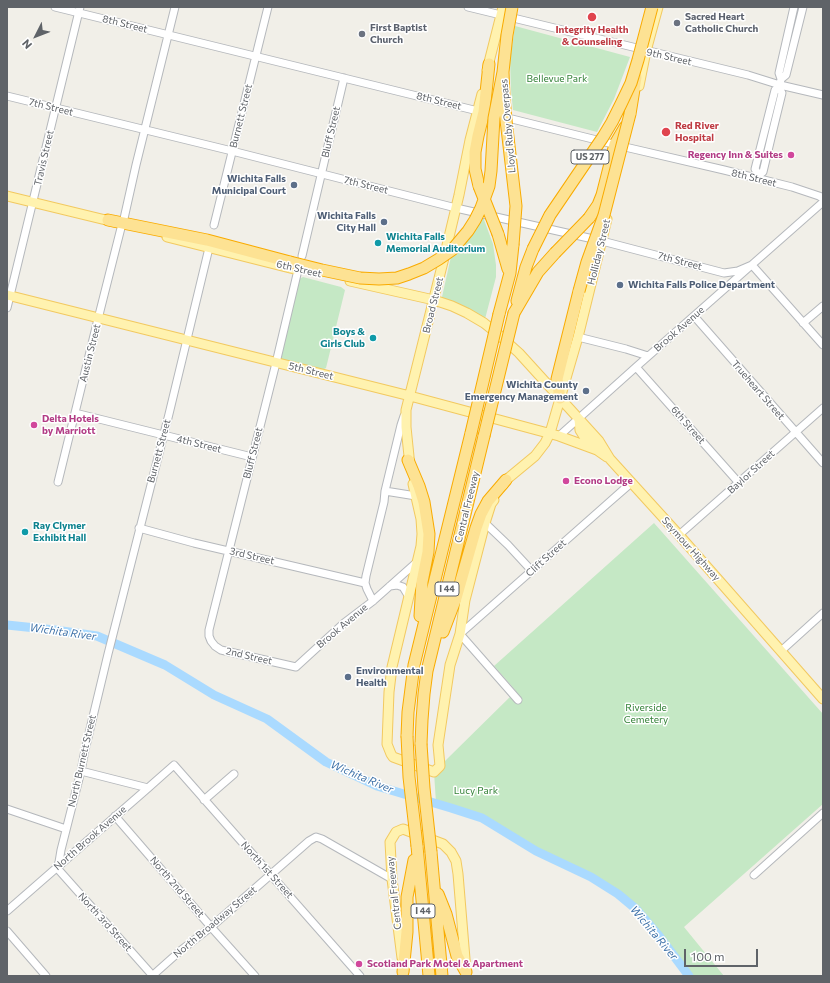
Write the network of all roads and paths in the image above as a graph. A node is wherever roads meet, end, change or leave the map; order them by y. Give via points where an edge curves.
1 (55, 7) edge
2 (175, 7) edge
3 (268, 7) edge
4 (468, 7) edge
5 (512, 7) edge
6 (652, 7) edge
7 (658, 7) edge
8 (794, 7) edge
9 (804, 7) edge
10 (80, 10) edge
11 (502, 11) edge
12 (169, 35) junction
13 (646, 51) junction
14 (256, 56) junction
15 (638, 60) junction
16 (489, 64) joint
17 (503, 72) junction
18 (344, 78) junction
19 (780, 84) junction
20 (823, 95) edge
21 (7, 96) edge
22 (55, 108) junction
23 (481, 112) junction
24 (633, 112) joint
25 (767, 122) junction
26 (775, 124) junction
27 (144, 130) junction
28 (620, 146) junction
29 (232, 151) junction
30 (322, 174) junction
31 (758, 177) junction
32 (7, 196) edge
33 (823, 198) edge
34 (33, 202) junction
35 (823, 202) edge
36 (456, 208) junction
37 (108, 220) joint
38 (122, 224) junction
39 (214, 225) dead end
40 (602, 241) junction
41 (514, 245) joint
42 (209, 248) junction
43 (302, 256) dead end
44 (752, 265) junction
45 (298, 270) junction
46 (724, 272) junction
47 (510, 273) junction
48 (734, 281) junction
49 (8, 296) edge
50 (434, 300) junction
51 (823, 306) edge
52 (7, 308) edge
53 (514, 313) junction
54 (694, 316) junction
55 (98, 319) junction
56 (803, 323) junction
57 (578, 337) junction
58 (187, 340) junction
59 (823, 345) edge
60 (648, 356) junction
61 (276, 363) junction
62 (636, 367) junction
63 (410, 396) junction
64 (560, 398) junction
65 (823, 408) edge
66 (406, 410) junction
67 (75, 413) junction
68 (580, 419) junction
69 (796, 432) junction
70 (550, 434) junction
71 (164, 435) junction
72 (560, 436) junction
73 (597, 450) junction
74 (535, 456) junction
75 (252, 457) junction
76 (610, 459) junction
77 (408, 460) junction
78 (823, 463) edge
79 (506, 480) junction
80 (58, 482) dead end
81 (631, 483) junction
82 (739, 483) junction
83 (385, 491) junction
84 (416, 496) junction
85 (485, 523) junction
86 (139, 528) junction
87 (679, 535) junction
88 (228, 551) junction
89 (418, 561) junction
90 (532, 571) junction
91 (365, 583) junction
92 (389, 586) junction
93 (409, 597) junction
94 (373, 601) junction
95 (823, 614) edge
96 (460, 634) junction
97 (209, 636) joint
98 (419, 642) junction
99 (781, 650) junction
100 (108, 654) joint
101 (296, 667) joint
102 (427, 671) junction
103 (823, 699) edge
104 (518, 700) dead end
105 (174, 765) joint
106 (81, 771) junction
107 (234, 774) dead end
108 (148, 788) junction
109 (204, 800) junction
110 (7, 809) edge
111 (823, 813) edge
112 (115, 816) junction
113 (66, 829) junction
114 (417, 846) junction
115 (57, 868) junction
116 (271, 875) junction
117 (754, 875) dead end
118 (392, 879) junction
119 (434, 883) junction
120 (7, 902) edge
121 (16, 903) junction
122 (7, 911) edge
123 (211, 927) junction
124 (7, 931) edge
125 (404, 974) edge
126 (466, 974) edge
127 (46, 976) edge
128 (152, 976) edge
129 (256, 976) edge
130 (360, 976) edge
131 (429, 976) edge
132 (442, 976) edge

1 - 10 street, 8th Street
2 - 12 street, Austin Street
3 - 14 street, Burnett Street
4 - 11 street, 9th Street
5 - 17 highway, Lloyd Ruby Overpass, bridge
6 - 15 highway, US 277, bridge
7 - 13 main road
8 - 19 street via 779,72
9 - 19 street via 786,75
10 - 12 street, 8th Street
10 - 22 street, Travis Street
11 - 13 street, 9th Street
11 - 16 main road
12 - 14 street, 8th Street
12 - 27 street, Austin Street
13 - 19 street, 9th Street
13 - 24 main road
14 - 18 street, 8th Street
14 - 29 street, Burnett Street
15 - 53 highway, Central Freeway / US 277, bridge via 631,84 612,122 553,210 533,249
15 - 64 highway, bridge via 630,114 613,181 587,262 557,379
16 - 23 highway
17 - 38 highway, bridge via 494,118 491,171 481,208 468,231 452,250 424,268 409,274 397,278 360,278 207,240
17 - 41 highway, Lloyd Ruby Overpass, bridge via 516,206
18 - 23 street, 8th Street
18 - 30 street, Bluff Street
19 - 20 street, 9th Street
19 - 25 street via 775,90
19 - 26 street via 782,93
21 - 22 street, 7th Street
22 - 27 street, 7th Street
22 - 34 street, Travis Street
23 - 28 street, 8th Street
23 - 36 main road, Broad Street via 470,140
23 - 47 highway, bridge via 475,169
24 - 28 highway
25 - 26 street
25 - 31 street via 755,169
26 - 31 street via 763,172
27 - 29 street, 7th Street
27 - 38 street, Austin Street
28 - 31 street, 8th Street
28 - 40 main road, Holliday Street
28 - 53 highway, bridge via 598,205 538,272
29 - 30 street, 7th Street
29 - 39 street, Burnett Street
30 - 36 street, 7th Street
30 - 43 street, Bluff Street
31 - 33 street, 8th Street
32 - 34 main road
34 - 37 main road
34 - 49 street, Travis Street
35 - 44 street, Brook Avenue
36 - 40 street, 7th Street
36 - 50 main road, Broad Street
37 - 38 highway
38 - 42 main road, 6th Street
38 - 55 street, Austin Street
40 - 46 street, 7th Street
40 - 57 main road, Holliday Street
41 - 47 highway, Central Freeway
42 - 45 main road, 6th Street
42 - 58 street, Burnett Street
44 - 46 street, 7th Street
44 - 48 street, Brook Avenue
44 - 56 street
45 - 50 main road, 6th Street
45 - 61 street, Bluff Street
46 - 48 street, 7th Street
47 - 98 highway, Central Freeway / I 44, bridge
48 - 54 street, Brook Avenue
49 - 52 street, Travis Street
49 - 55 main road, 5th Street
50 - 63 main road, Broad Street
50 - 64 main road, 6th Street via 452,306 484,323 519,353
51 - 56 street
53 - 102 highway, Central Freeway / I 44, bridge
54 - 60 street, Brook Avenue
54 - 69 street, Trueheart Street
55 - 58 main road, 5th Street
55 - 67 street, Austin Street
56 - 59 street
57 - 60 street
57 - 64 main road, Holliday Street
58 - 61 main road, 5th Street
58 - 71 street, Burnett Street
60 - 62 street, Brook Avenue
61 - 63 main road, 5th Street
61 - 75 street, Bluff Street
62 - 68 street, Brook Avenue
62 - 82 street, 6th Street
63 - 66 main road, Broad Street
63 - 70 main road, 5th Street
64 - 68 main road, Seymour Highway
64 - 70 main road, Holliday Street
65 - 69 street, Baylor Street
66 - 77 main road
66 - 83 street, Broad Street
67 - 71 street, 4th Street
67 - 80 street, Austin Street
68 - 72 street, Brook Avenue
68 - 73 main road via 580,430
68 - 76 main road, Seymour Highway
69 - 78 street, Trueheart Street
69 - 82 street, Baylor Street
70 - 72 main road, 5th Street
70 - 74 main road, Holliday Street
71 - 75 street, 4th Street
71 - 86 street, Burnett Street
72 - 73 main road, 5th Street
72 - 74 main road, Brook Avenue
73 - 76 main road, 5th Street
74 - 79 main road, Holliday Street
75 - 88 street, Bluff Street
76 - 81 main road, Seymour Highway
77 - 84 main road
77 - 98 highway via 424,502 429,534 422,582
79 - 85 main road via 491,504
79 - 102 highway via 488,501 481,514 456,598
81 - 87 main road, Seymour Highway
81 - 90 street, Clift Street
82 - 87 street, Baylor Street
83 - 84 street
83 - 91 street, Broad Street
84 - 89 main road via 422,534
85 - 90 street
85 - 96 main road via 465,600
86 - 88 street, 3rd Street
86 - 100 street, Burnett Street
87 - 99 main road, Seymour Highway
88 - 91 street, 3rd Street
88 - 97 street, Bluff Street
89 - 92 street, Brook Avenue
89 - 93 main road
90 - 96 street, Clift Street
91 - 94 street
92 - 93 street via 403,587
92 - 94 street, Brook Avenue
93 - 96 main road via 392,667 387,744 393,757 434,772 440,766 438,745 450,665
94 - 101 street, Brook Avenue via 344,623
95 - 99 street
96 - 104 street
97 - 101 street, 2nd Street via 215,646 222,650
98 - 114 highway, Central Freeway / I 44, bridge via 410,691 407,736
99 - 103 main road, Seymour Highway
100 - 106 street, North Burnett Street
102 - 119 highway, Central Freeway / I 44, bridge via 421,744
105 - 108 street, North Brook Avenue
105 - 109 street, North 1st Street
106 - 108 street
106 - 113 street, North Burnett Street
107 - 109 street
108 - 112 street, North Brook Avenue
109 - 116 street, North 1st Street
110 - 113 street
111 - 117 street
112 - 115 street, North Brook Avenue
112 - 123 street, North 2nd Street
113 - 115 street, North Burnett Street
114 - 125 highway via 407,897
114 - 131 highway, Central Freeway / I 44
115 - 121 street, North Brook Avenue
115 - 128 street, North 3rd Street
116 - 118 street, North Broadway Street via 316,837
116 - 123 street, North Broadway Street
116 - 130 street, North 1st Street
118 - 125 main road, Central Freeway
118 - 126 main road, Central Freeway via 390,842 396,832 403,828 443,844 450,852 456,861 458,874
119 - 126 highway via 446,914 457,956
119 - 132 highway, Central Freeway / I 44
120 - 121 street
121 - 122 street, North Brook Avenue
123 - 128 street, North Broadway Street
123 - 129 street, North 2nd Street
124 - 127 street

